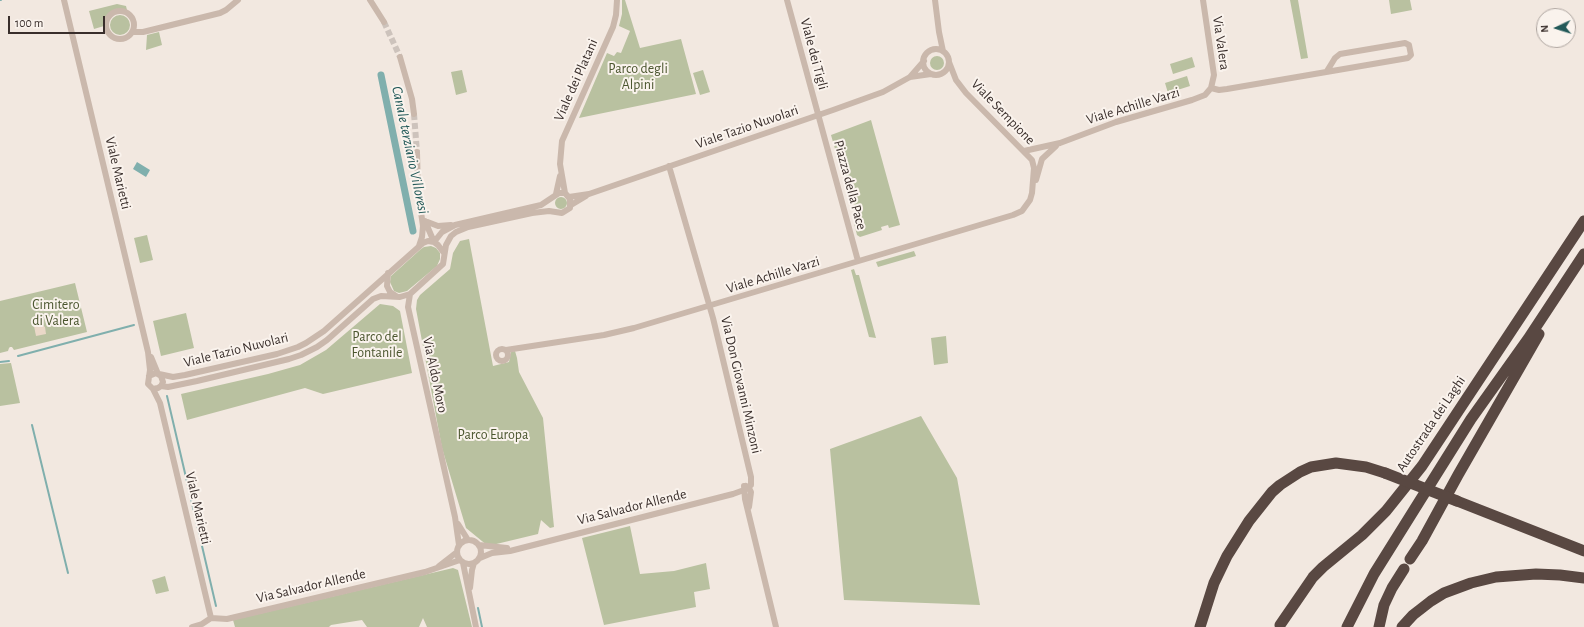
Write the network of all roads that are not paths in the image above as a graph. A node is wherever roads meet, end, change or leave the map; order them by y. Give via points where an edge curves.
1 (64, 0) edge
2 (238, 0) edge
3 (370, 0) edge
4 (616, 0) edge
5 (788, 0) edge
6 (935, 0) edge
7 (1203, 0) edge
8 (384, 22) tunnel mouth
9 (132, 30) junction
10 (939, 32) junction
11 (933, 50) junction
12 (943, 51) junction
13 (1337, 56) junction
14 (400, 57) tunnel mouth
15 (924, 62) junction
16 (949, 62) junction
17 (1341, 69) junction
18 (1327, 71) junction
19 (931, 74) junction
20 (941, 74) junction
21 (910, 77) junction
22 (956, 80) junction
23 (1211, 88) junction
24 (414, 114) tunnel mouth
25 (818, 115) junction
26 (1060, 143) junction
27 (1024, 151) junction
28 (417, 152) tunnel mouth
29 (1042, 159) junction
30 (1032, 160) junction
31 (669, 166) junction
32 (561, 171) junction
33 (1032, 193) junction
34 (589, 194) junction
35 (567, 195) junction
36 (554, 196) junction
37 (571, 205) junction
38 (556, 212) junction
39 (422, 214) junction
40 (1584, 221) edge
41 (425, 222) junction
42 (455, 225) junction
43 (434, 242) junction
44 (419, 246) junction
45 (444, 253) junction
46 (1584, 254) edge
47 (858, 261) junction
48 (388, 273) junction
49 (1570, 275) junction
50 (410, 294) junction
51 (398, 297) junction
52 (710, 306) junction
53 (408, 307) junction
54 (506, 350) dead end
55 (148, 352) junction
56 (159, 374) junction
57 (149, 376) junction
58 (161, 387) junction
59 (153, 389) junction
60 (160, 403) junction
61 (745, 488) junction
62 (455, 518) junction
63 (468, 540) junction
64 (479, 545) junction
65 (458, 548) junction
66 (521, 548) junction
67 (1584, 551) edge
68 (480, 558) junction
69 (1410, 559) dead end
70 (461, 562) junction
71 (474, 563) junction
72 (436, 568) junction
73 (1404, 569) dead end
74 (1584, 578) edge
75 (472, 610) junction
76 (211, 618) junction
77 (1280, 625) dead end
78 (192, 627) edge
79 (476, 627) edge
80 (776, 627) edge
81 (1200, 627) edge
82 (1347, 627) edge
83 (1379, 627) edge
84 (1402, 627) edge

1 - 55 street, Viale Marietti
2 - 9 street via 220,13 140,33
3 - 8 street
4 - 32 street, Viale dei Platani via 616,15 612,28 562,141
5 - 25 street, Viale dei Tigli
6 - 10 street
7 - 23 street, Via Valera via 1214,71
9 - 9 street via 131,17 125,12 112,13 107,20 107,28 112,36 121,38 129,35
10 - 11 street
10 - 12 street
11 - 12 street
11 - 15 street via 926,54
12 - 16 street
13 - 17 street via 1336,63
13 - 17 street via 1405,43 1410,45 1411,55 1408,58
13 - 18 street
14 - 24 street
15 - 19 street
15 - 21 street, Viale Tazio Nuvolari
16 - 20 street via 947,69
16 - 22 street, Viale Sempione
17 - 18 street
18 - 23 street via 1227,89
19 - 20 street
19 - 21 street, Viale Tazio Nuvolari
20 - 22 street, Viale Sempione
21 - 25 street, Viale Tazio Nuvolari via 883,92
22 - 27 street, Viale Sempione via 975,103
23 - 26 street, Viale Achille Varzi via 1199,98 1116,122
25 - 31 street, Viale Tazio Nuvolari
25 - 47 street, Piazza della Pace
26 - 27 street, Viale Achille Varzi
26 - 29 street, Viale Achille Varzi
27 - 30 street, Viale Sempione
28 - 39 street via 418,191
29 - 30 street
29 - 33 street, Viale Achille Varzi
30 - 33 street, Viale Achille Varzi
31 - 34 street, Viale Tazio Nuvolari
31 - 52 street, Via Don Giovanni Minzoni
32 - 35 street, Viale dei Platani
32 - 36 street, Viale dei Platani
33 - 47 street, Viale Achille Varzi via 1022,211 1013,216
34 - 35 street, Viale Tazio Nuvolari
34 - 37 street, Viale Tazio Nuvolari
35 - 36 street
35 - 37 street
36 - 38 street via 552,208
36 - 42 street, Viale Tazio Nuvolari via 541,205
37 - 38 street via 565,212
38 - 45 street, Viale Tazio Nuvolari via 542,211 462,229 448,240
39 - 41 street
39 - 44 street via 423,232
40 - 77 highway, Autostrada dei Laghi via 1413,478 1362,535 1313,577
41 - 42 street via 438,226
41 - 43 street
42 - 43 street, Viale Tazio Nuvolari via 442,232
43 - 44 street, Viale Tazio Nuvolari
43 - 45 street
44 - 48 street, Viale Tazio Nuvolari
45 - 50 street, Viale Tazio Nuvolari via 444,261 439,269
46 - 49 highway
47 - 52 street, Viale Achille Varzi
48 - 51 street via 387,286 390,292
48 - 56 street, Viale Tazio Nuvolari via 324,331 302,345 277,354 185,375
49 - 69 highway via 1553,310
49 - 82 highway via 1471,420 1419,502 1374,574
50 - 51 street, Viale Tazio Nuvolari
50 - 53 street, Via Aldo Moro
51 - 53 street, Via Aldo Moro
51 - 58 street, Viale Tazio Nuvolari via 381,296 373,299 317,347 289,359
52 - 54 street, Viale Achille Varzi via 612,334
52 - 61 street, Via Don Giovanni Minzoni via 749,471
53 - 62 street, Via Aldo Moro
55 - 56 street, Viale Marietti
55 - 57 street, Viale Marietti
56 - 57 street
56 - 58 street via 163,380
57 - 59 street via 148,384
58 - 59 street
58 - 60 street, Viale Marietti
59 - 60 street, Viale Marietti
60 - 76 street, Viale Marietti
61 - 66 street, Via Salvador Allende via 726,496
61 - 80 street
62 - 63 street, Via Aldo Moro
62 - 65 street, Via Aldo Moro
63 - 64 street
63 - 65 street
64 - 66 street, Via Salvador Allende
64 - 68 street
65 - 70 street
65 - 72 street, Via Salvador Allende
66 - 68 street, Via Salvador Allende via 492,553
67 - 81 highway, bridge via 1366,467 1336,463 1311,467 1280,485 1248,520 1214,583
68 - 71 street
70 - 71 street
70 - 72 street, Via Salvador Allende
70 - 75 street
71 - 75 street via 470,584
72 - 76 street, Via Salvador Allende via 227,619
73 - 83 highway via 1384,605
74 - 84 highway via 1530,574 1502,576 1471,583 1431,601
75 - 79 street
76 - 78 street, Via Salvador Allende

